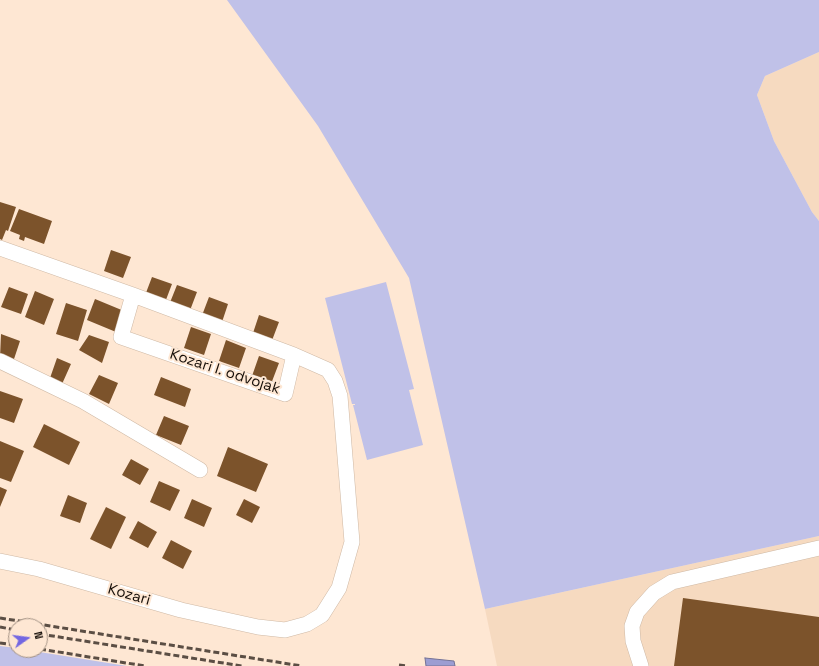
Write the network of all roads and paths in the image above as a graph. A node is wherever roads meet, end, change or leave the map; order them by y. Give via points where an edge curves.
1 (0, 248) edge
2 (133, 295) junction
3 (294, 355) junction
4 (0, 361) edge
5 (200, 470) dead end
6 (819, 548) edge
7 (0, 561) edge
8 (642, 666) edge

1 - 2 street
2 - 3 street
2 - 3 street, Kozari I. odvojak via 121,337 285,394
3 - 7 street, Kozari via 328,370 340,396 352,542 339,588 322,615 307,624 285,630 258,627 180,610 39,569
4 - 5 street via 83,401
6 - 8 street via 672,582 654,593 638,612 632,626 633,641

